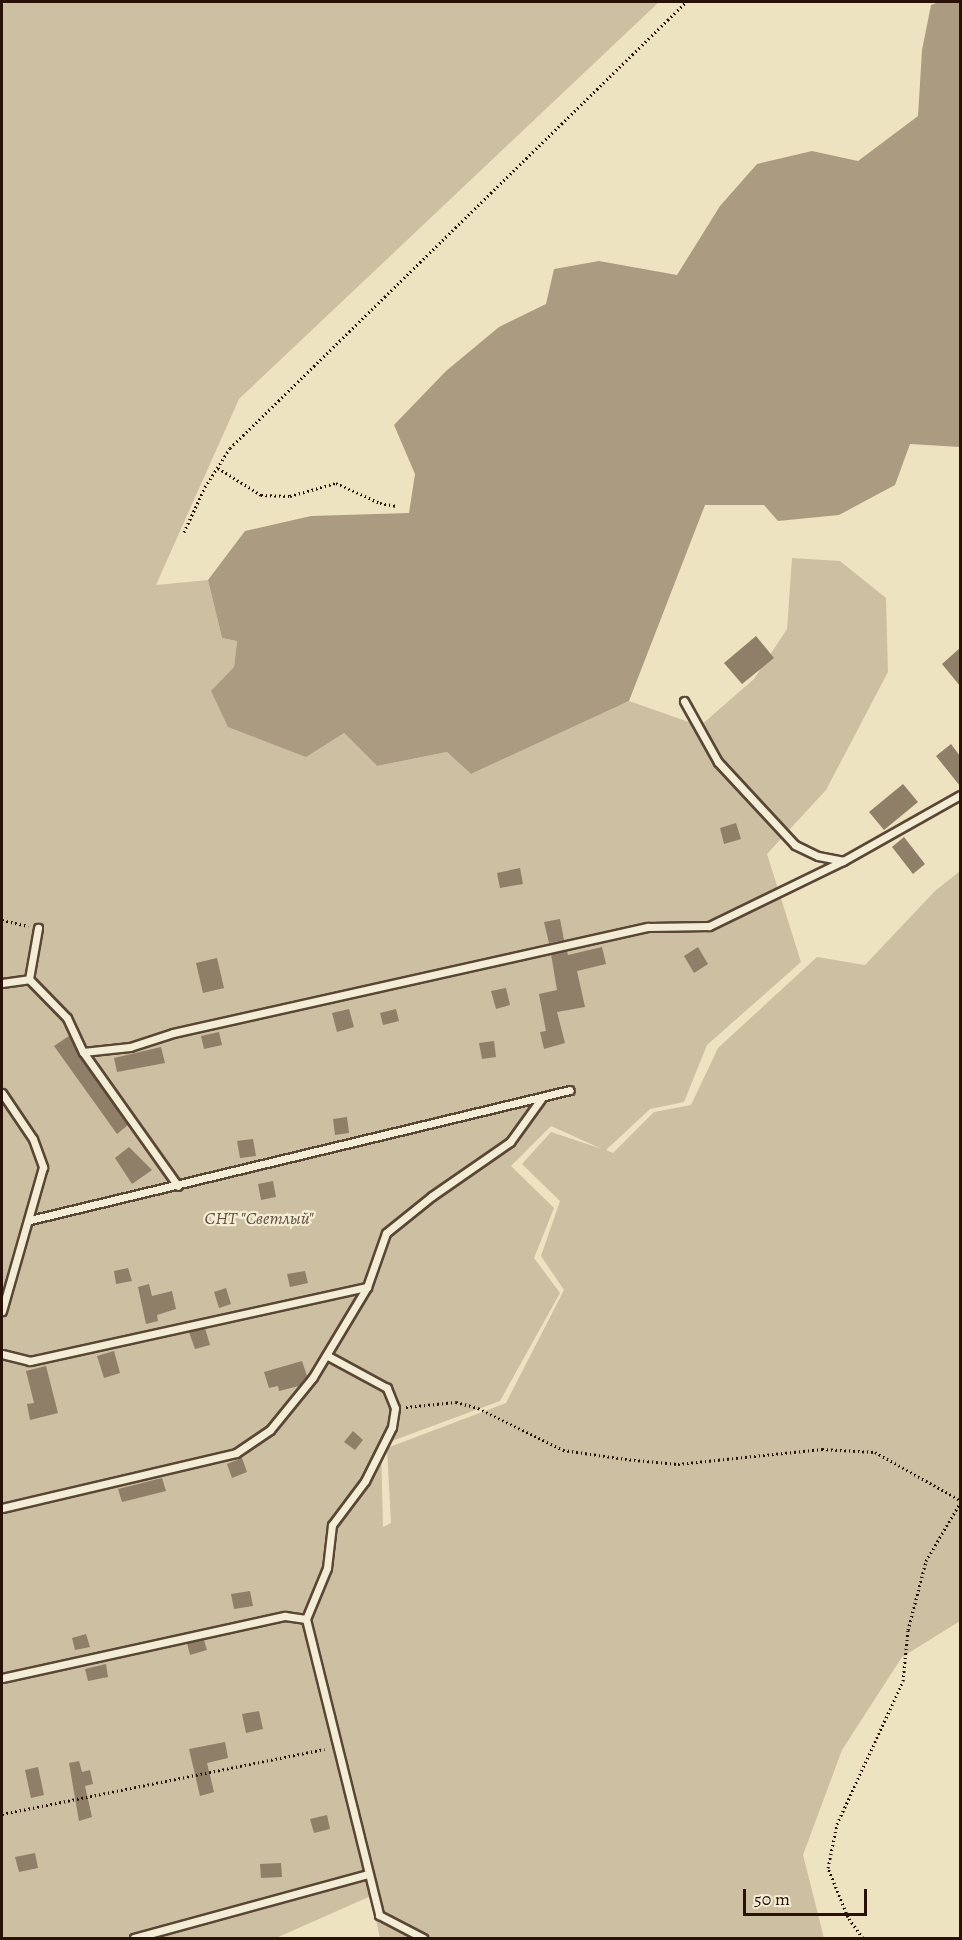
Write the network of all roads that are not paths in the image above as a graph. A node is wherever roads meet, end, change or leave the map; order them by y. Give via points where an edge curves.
1 (684, 701) dead end
2 (960, 795) edge
3 (843, 861) junction
4 (38, 928) road end
5 (29, 979) junction
6 (2, 983) edge
7 (83, 1052) junction
8 (570, 1090) dead end
9 (2, 1093) edge
10 (540, 1099) junction
11 (178, 1186) junction
12 (30, 1220) junction
13 (367, 1287) junction
14 (2, 1311) edge
15 (2, 1354) edge
16 (326, 1355) junction
17 (2, 1508) edge
18 (306, 1619) junction
19 (2, 1678) edge
20 (368, 1874) junction
21 (134, 1938) edge
22 (423, 1938) edge

1 - 3 lane via 718,762 795,845 818,856
2 - 3 lane
3 - 7 lane via 709,926 648,927 173,1033 130,1047
4 - 5 lane
5 - 6 lane
5 - 7 lane via 67,1018
7 - 11 lane
8 - 10 lane
9 - 12 lane via 33,1139 43,1167
10 - 11 lane
10 - 13 lane via 510,1142 386,1233
11 - 12 lane
12 - 14 lane
13 - 15 lane via 30,1361
13 - 16 lane
16 - 17 lane via 270,1430 236,1453
16 - 18 lane via 387,1388 395,1408 392,1427 364,1481 332,1525 327,1568
18 - 19 lane via 285,1616
18 - 20 lane
20 - 21 lane
20 - 22 lane via 379,1915

